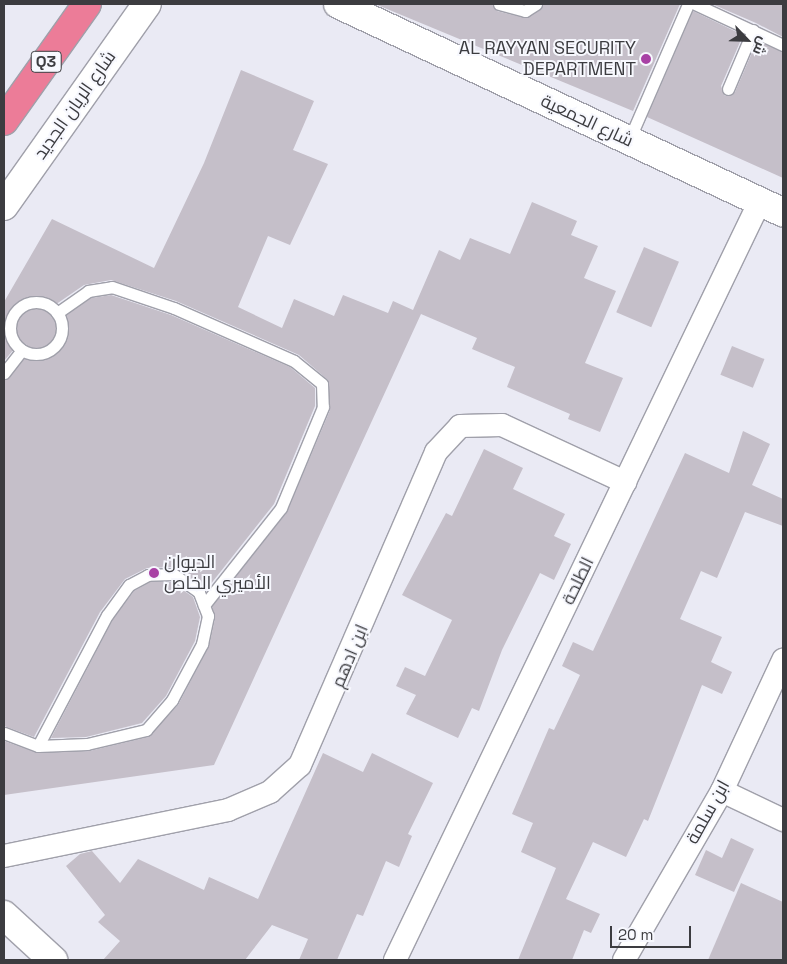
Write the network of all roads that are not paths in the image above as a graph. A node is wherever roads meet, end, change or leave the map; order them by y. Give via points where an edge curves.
1 (87, 4) edge
2 (147, 4) edge
3 (338, 4) edge
4 (499, 4) edge
5 (536, 4) edge
6 (688, 4) edge
7 (695, 4) edge
8 (753, 30) junction
9 (783, 45) edge
10 (728, 89) dead end
11 (4, 121) edge
12 (629, 140) junction
13 (4, 206) edge
14 (772, 206) edge
15 (57, 313) junction
16 (22, 350) junction
17 (4, 373) edge
18 (625, 482) junction
19 (204, 606) junction
20 (783, 660) edge
21 (4, 733) edge
22 (38, 746) junction
23 (722, 791) junction
24 (783, 820) edge
25 (4, 856) edge
26 (4, 915) edge
27 (402, 958) edge
28 (53, 960) edge
29 (624, 960) edge

1 - 11 highway, Q3
2 - 13 street, شارع الريان الجديد
3 - 12 street, شارع الجمعية
4 - 5 lane via 526,11
6 - 12 lane
7 - 8 lane
8 - 9 lane
8 - 10 lane
12 - 14 street, شارع الجمعية
14 - 18 street, الطلحة
15 - 16 lane via 62,332 58,342 42,353
15 - 16 lane via 41,302 21,306 11,323 10,333
15 - 19 lane via 88,291 112,287 174,308 294,361 322,384 323,407 281,508
16 - 17 lane
18 - 25 street, ابن ادهم via 502,425 460,426 436,452 300,765 270,792 228,810
18 - 27 street, الطلحة
19 - 22 lane via 208,616 202,644 172,700 146,730 87,744
19 - 22 lane via 199,592 173,574 148,575 129,585 107,615
20 - 23 street, ابن سلمة
21 - 22 lane
23 - 24 street
23 - 29 street, ابن سلمة
26 - 28 street

